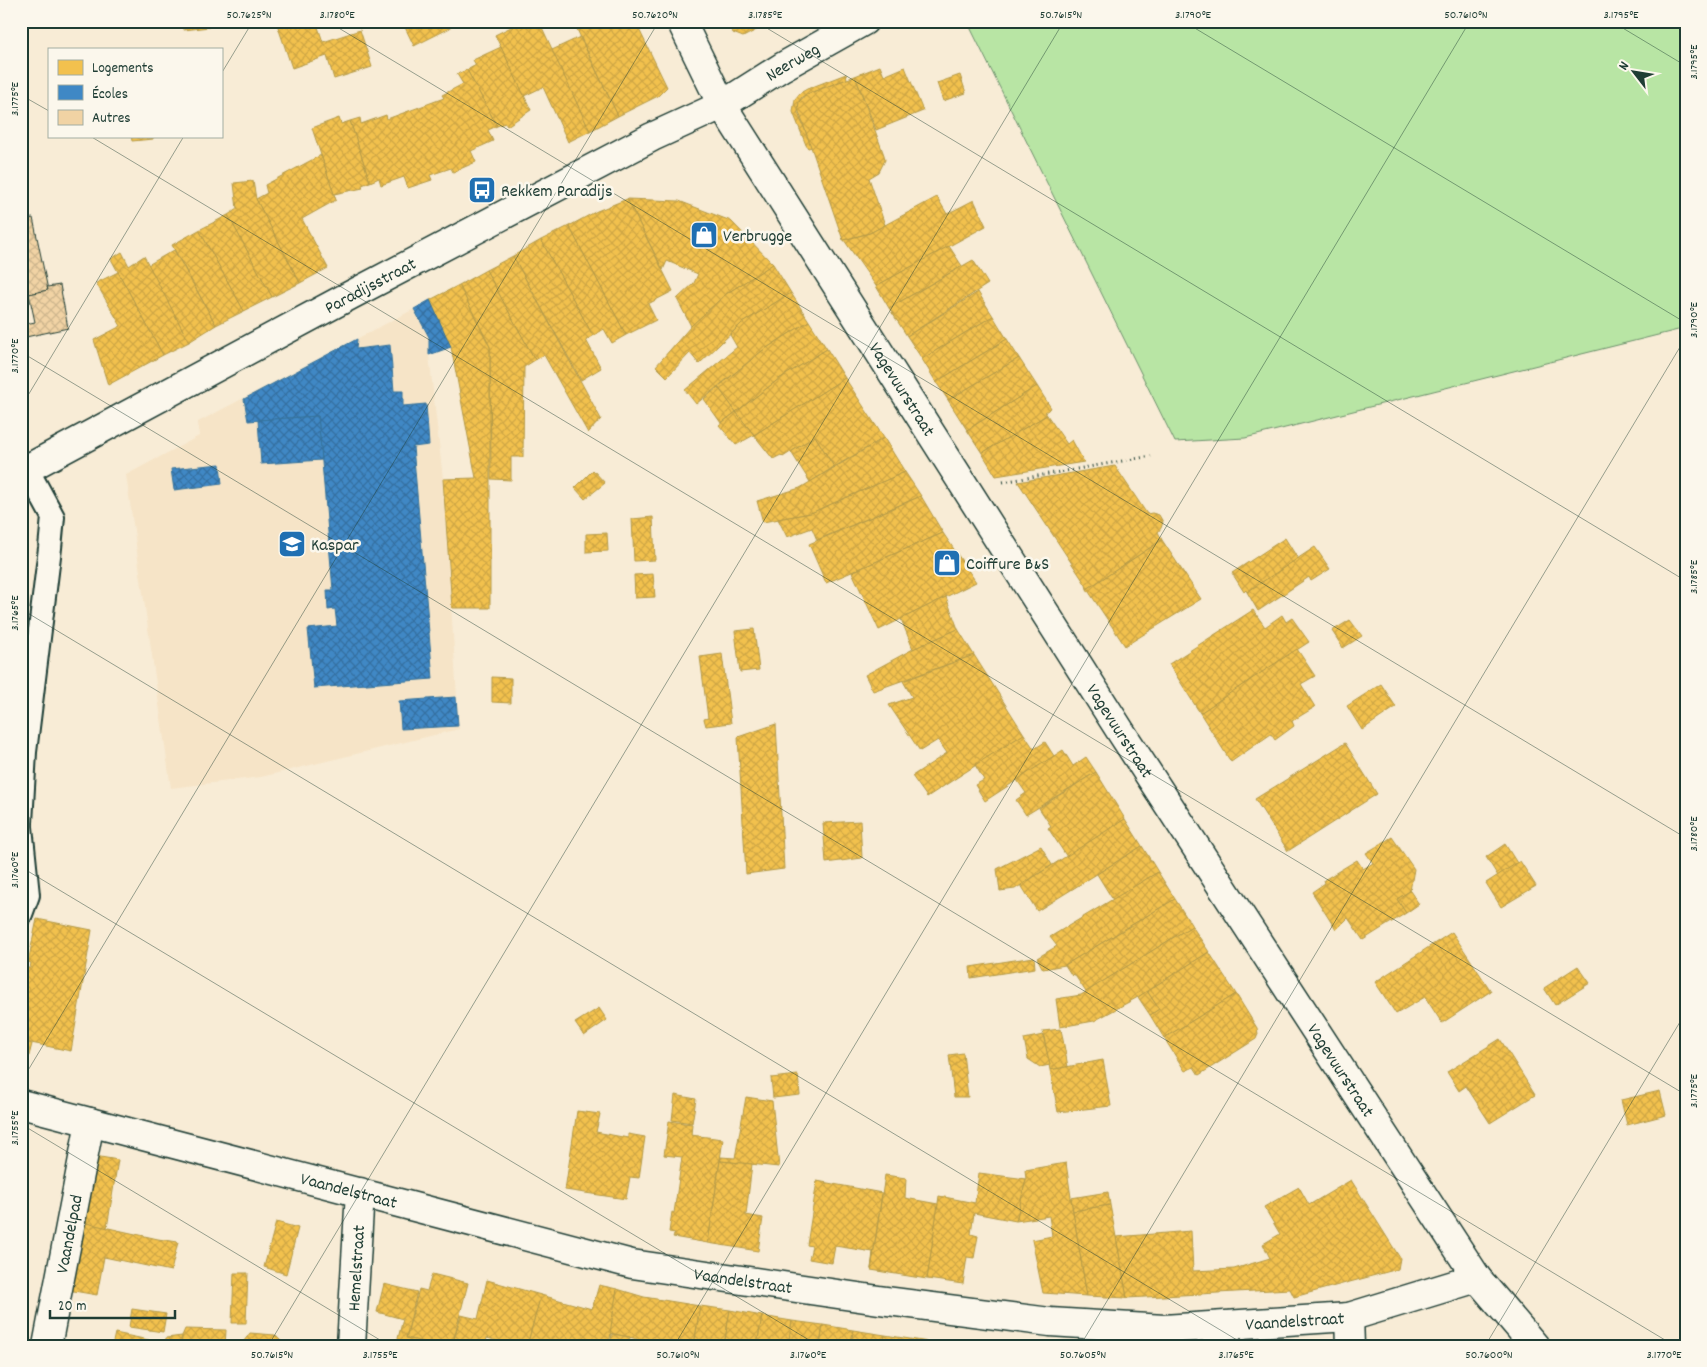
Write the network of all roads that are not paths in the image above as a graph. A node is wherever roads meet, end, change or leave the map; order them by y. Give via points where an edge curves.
1 (681, 21) edge
2 (864, 21) edge
3 (722, 105) junction
4 (24, 471) edge
5 (21, 823) edge
6 (21, 828) edge
7 (21, 914) edge
8 (21, 1104) edge
9 (90, 1122) junction
10 (360, 1192) junction
11 (1477, 1278) junction
12 (1349, 1317) junction
13 (46, 1346) edge
14 (351, 1346) edge
15 (1350, 1346) edge
16 (1535, 1346) edge

1 - 3 street, Vagevuurstraat
2 - 3 street, Neerweg
3 - 4 street, Paradijsstraat via 643,141
3 - 11 street, Vagevuurstraat via 1126,740
4 - 5 lane via 52,517 25,752
6 - 7 lane via 28,895
8 - 9 street, Vaandelstraat
9 - 10 street, Vaandelstraat
9 - 13 street, Vaandelpad
10 - 12 street, Vaandelstraat via 632,1264 1050,1322 1164,1329
10 - 14 street, Hemelstraat
11 - 12 street, Vaandelstraat
11 - 16 street, Vagevuurstraat
12 - 15 street

